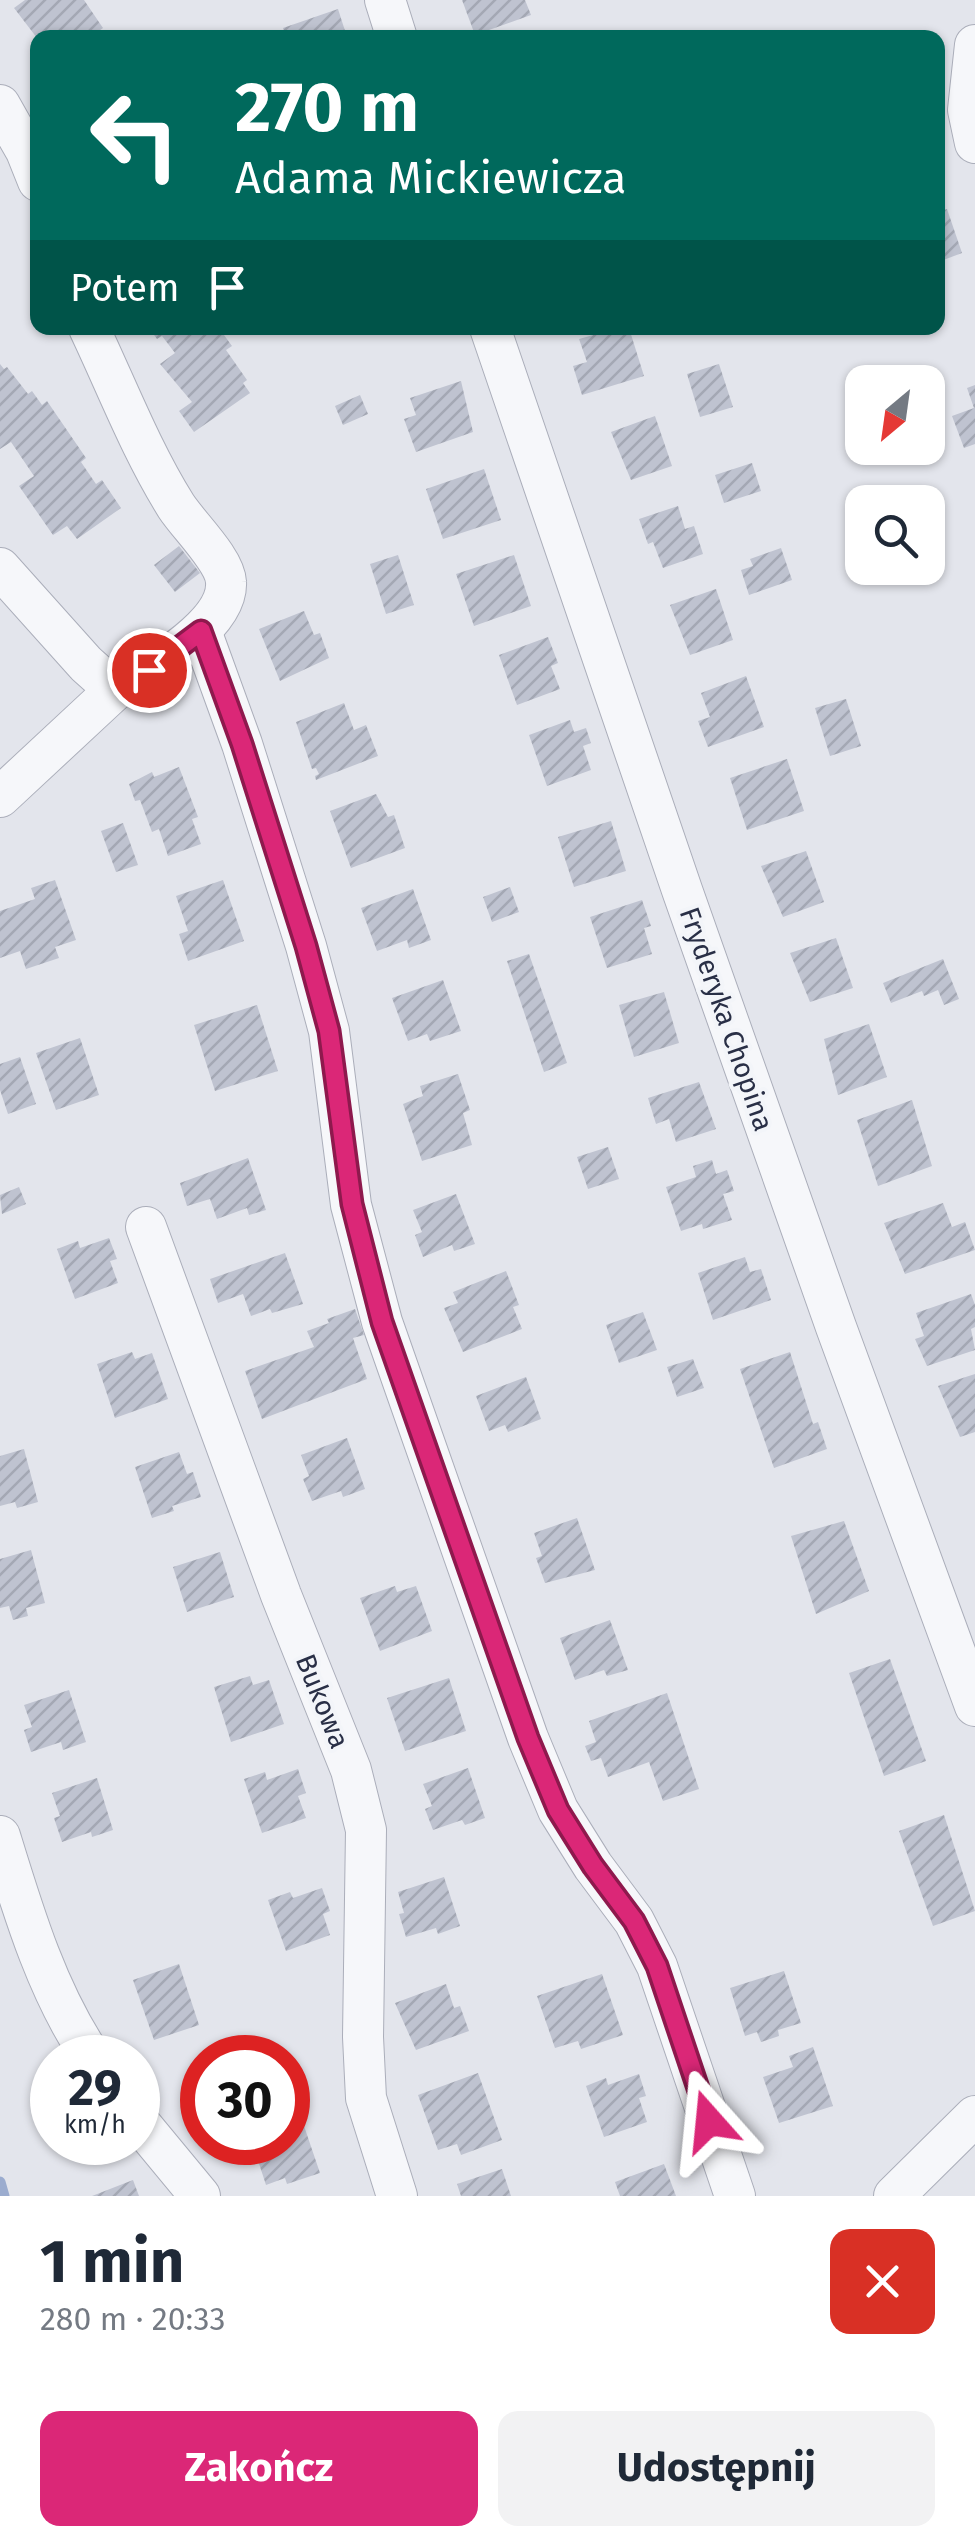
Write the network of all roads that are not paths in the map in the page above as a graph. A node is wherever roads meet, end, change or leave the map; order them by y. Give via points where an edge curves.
1 (385, 0) edge
2 (394, 30) edge
3 (975, 45) edge
4 (0, 105) edge
5 (973, 120) edge
6 (30, 161) edge
7 (92, 335) edge
8 (492, 335) edge
9 (0, 568) edge
10 (201, 631) junction
11 (115, 690) junction
12 (0, 797) edge
13 (146, 1227) dead end
14 (975, 1706) edge
15 (0, 1836) edge
16 (80, 2035) edge
17 (975, 2116) edge
18 (160, 2148) edge
19 (200, 2196) edge
20 (397, 2196) edge
21 (735, 2196) edge
22 (894, 2196) edge

1 - 2 street
3 - 5 street
4 - 6 street
7 - 10 street via 156,470 226,583
8 - 14 street, Fryderyka Chopina via 836,1327
9 - 11 street
10 - 11 street
10 - 21 street via 329,1031 352,1204 382,1322 528,1738 558,1810 657,1966
11 - 12 street
13 - 20 street, Bukowa via 351,1770 366,1830 366,2098
15 - 16 street via 23,1912
17 - 22 street
18 - 19 street

